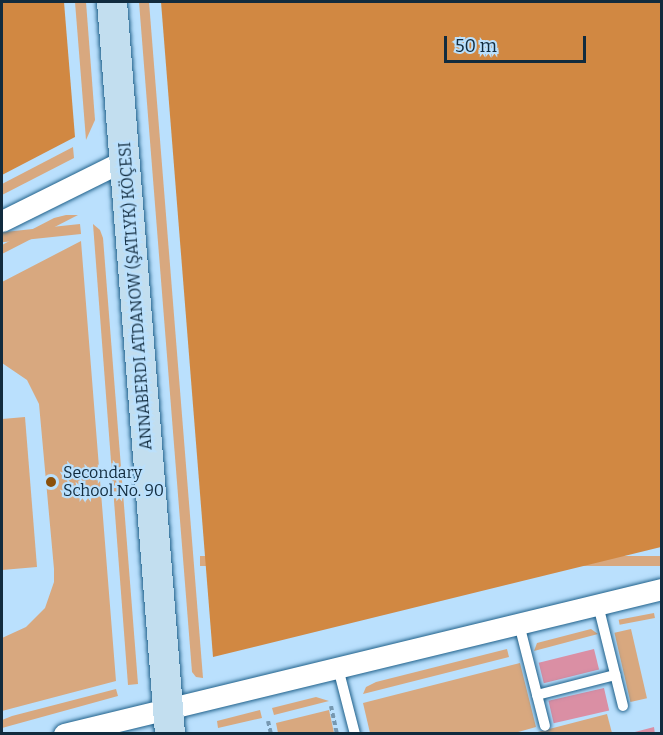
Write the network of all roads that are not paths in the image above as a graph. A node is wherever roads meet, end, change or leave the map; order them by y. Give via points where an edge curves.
1 (112, 2) edge
2 (125, 160) junction
3 (2, 221) edge
4 (662, 589) edge
5 (598, 605) junction
6 (519, 624) junction
7 (338, 669) junction
8 (615, 675) junction
9 (537, 695) junction
10 (623, 706) dead end
11 (169, 721) edge
12 (545, 726) dead end
13 (64, 734) edge
14 (355, 734) edge

1 - 2 street, ANNABERDI ATDANOW (ŞATLYK) KÖÇESI
2 - 3 street
2 - 11 street, ANNABERDI ATDANOW (ŞATLYK) KÖÇESI
4 - 5 street
5 - 6 street
5 - 8 lane
6 - 7 street
6 - 9 lane
7 - 11 street
7 - 14 lane
8 - 9 lane
8 - 10 lane
9 - 12 lane
11 - 13 street

